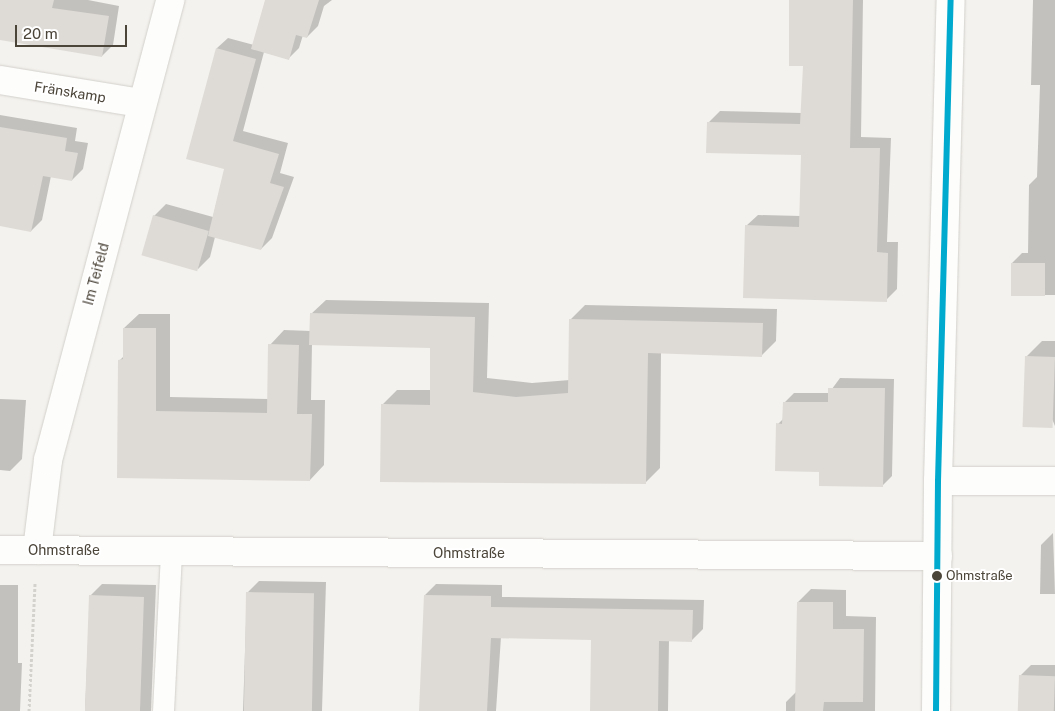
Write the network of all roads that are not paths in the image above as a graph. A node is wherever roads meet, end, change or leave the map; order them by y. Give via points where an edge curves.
1 (170, 0) edge
2 (951, 0) edge
3 (0, 80) edge
4 (141, 103) junction
5 (938, 482) junction
6 (1055, 482) edge
7 (0, 550) edge
8 (36, 550) junction
9 (171, 551) junction
10 (938, 556) junction
11 (163, 711) edge
12 (936, 711) edge

1 - 4 street, Im Teifeld
2 - 5 street
3 - 4 street, Fränskamp
4 - 8 street, Im Teifeld via 48,460
5 - 6 street
5 - 10 street
7 - 8 street, Ohmstraße
8 - 9 street, Ohmstraße
9 - 10 street, Ohmstraße
9 - 11 lane
10 - 12 street

